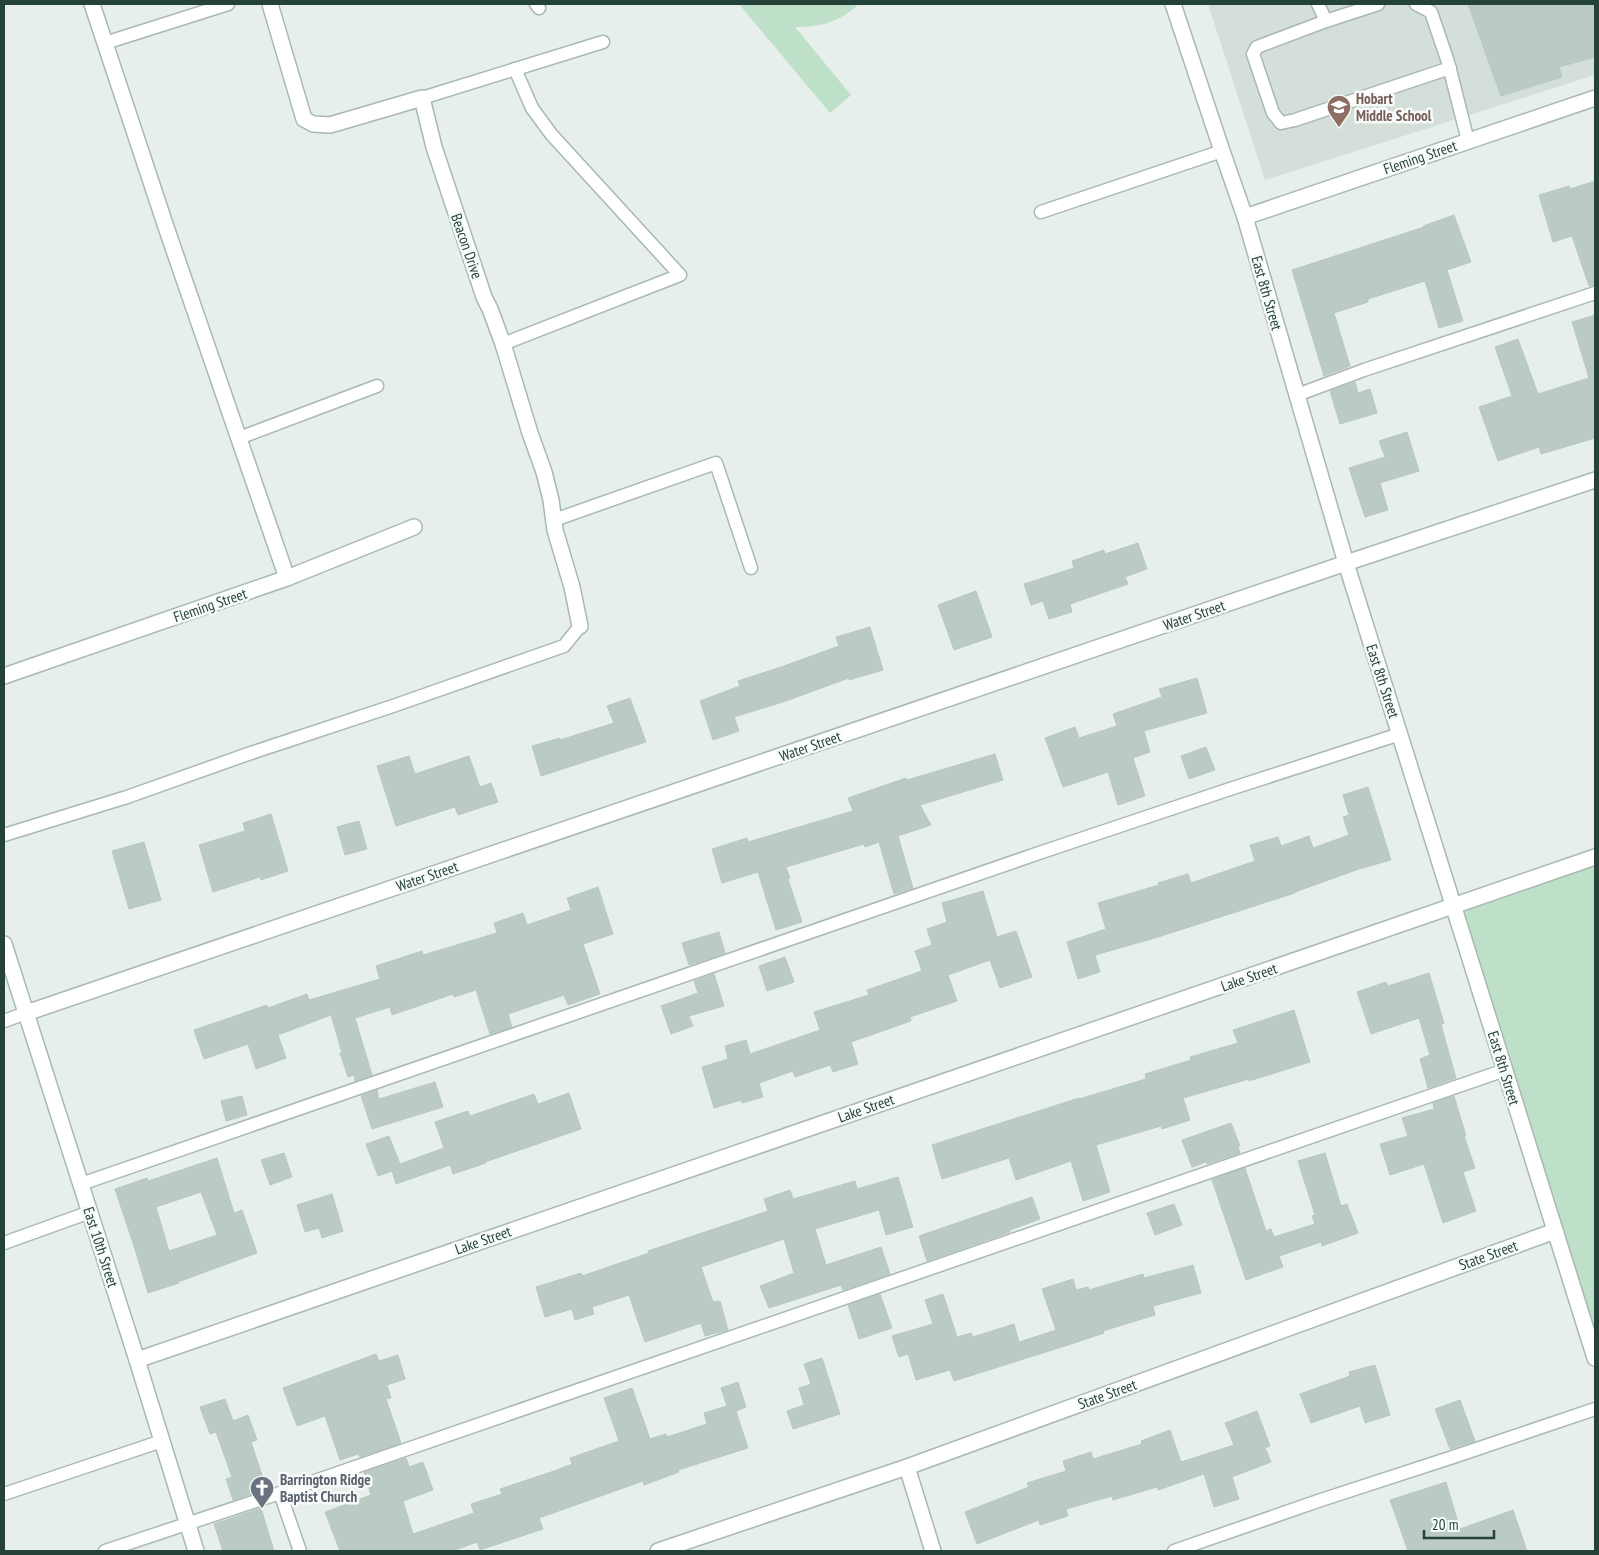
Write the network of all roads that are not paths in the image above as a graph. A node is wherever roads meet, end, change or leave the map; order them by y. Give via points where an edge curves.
1 (92, 4) edge
2 (228, 4) edge
3 (270, 4) edge
4 (1174, 4) edge
5 (1318, 4) edge
6 (1378, 4) edge
7 (1416, 4) edge
8 (1326, 21) junction
9 (603, 42) dead end
10 (105, 44) junction
11 (1450, 68) junction
12 (515, 69) junction
13 (422, 98) junction
14 (1595, 98) edge
15 (1468, 141) junction
16 (1222, 151) junction
17 (1041, 212) dead end
18 (1245, 217) junction
19 (1595, 293) edge
20 (503, 344) junction
21 (377, 386) dead end
22 (1297, 395) junction
23 (239, 438) junction
24 (1595, 480) edge
25 (554, 520) junction
26 (414, 527) dead end
27 (1346, 563) junction
28 (750, 568) dead end
29 (287, 578) junction
30 (580, 626) joint
31 (4, 676) edge
32 (1400, 734) junction
33 (4, 835) edge
34 (1595, 857) edge
35 (1454, 906) junction
36 (4, 944) edge
37 (26, 1013) junction
38 (4, 1021) edge
39 (1505, 1070) junction
40 (81, 1184) junction
41 (90, 1212) junction
42 (1555, 1231) junction
43 (4, 1243) edge
44 (1595, 1358) edge
45 (137, 1360) junction
46 (1595, 1409) edge
47 (162, 1442) junction
48 (907, 1467) junction
49 (280, 1493) junction
50 (4, 1494) edge
51 (187, 1523) junction
52 (105, 1551) edge
53 (196, 1551) edge
54 (300, 1551) edge
55 (658, 1551) edge
56 (933, 1551) edge
57 (1174, 1551) edge

1 - 10 street
2 - 10 lane
3 - 13 street via 304,119 313,124 330,125
4 - 16 street, East 8th Street
5 - 8 lane
6 - 8 lane
7 - 11 lane via 1431,12
8 - 11 lane via 1257,47 1253,54 1273,113 1281,123
9 - 12 lane
10 - 23 street
11 - 15 lane
12 - 13 lane
12 - 20 lane via 532,108 551,134 680,275
13 - 20 street, Beacon Drive via 434,147
14 - 15 street, Fleming Street
15 - 18 street, Fleming Street
16 - 17 lane
16 - 18 street, East 8th Street
18 - 22 street, East 8th Street
19 - 22 lane
20 - 25 street, Beacon Drive via 544,472
21 - 23 lane
22 - 27 street, East 8th Street
23 - 29 street
24 - 27 street, Water Street
25 - 28 lane via 716,464
25 - 30 street, Beacon Drive
26 - 29 street, Fleming Street
27 - 32 street, East 8th Street
27 - 37 street, Water Street
29 - 31 street, Fleming Street
30 - 33 lane via 564,646 127,797
32 - 35 street, East 8th Street
32 - 40 lane via 1042,852
34 - 35 street, Lake Street
35 - 39 street, East 8th Street
35 - 45 street, Lake Street
36 - 37 street, East 10th Street
37 - 38 lane
37 - 40 street, East 10th Street
39 - 42 street, East 8th Street
39 - 49 lane
40 - 41 street, East 10th Street
41 - 43 lane
41 - 45 street, East 10th Street
42 - 44 street, East 8th Street
42 - 48 street, State Street
45 - 47 street, East 10th Street
46 - 57 lane
47 - 50 lane
47 - 51 street, East 10th Street
48 - 55 street, State Street
48 - 56 street
49 - 51 lane
49 - 54 lane
51 - 52 lane
51 - 53 street, East 10th Street

